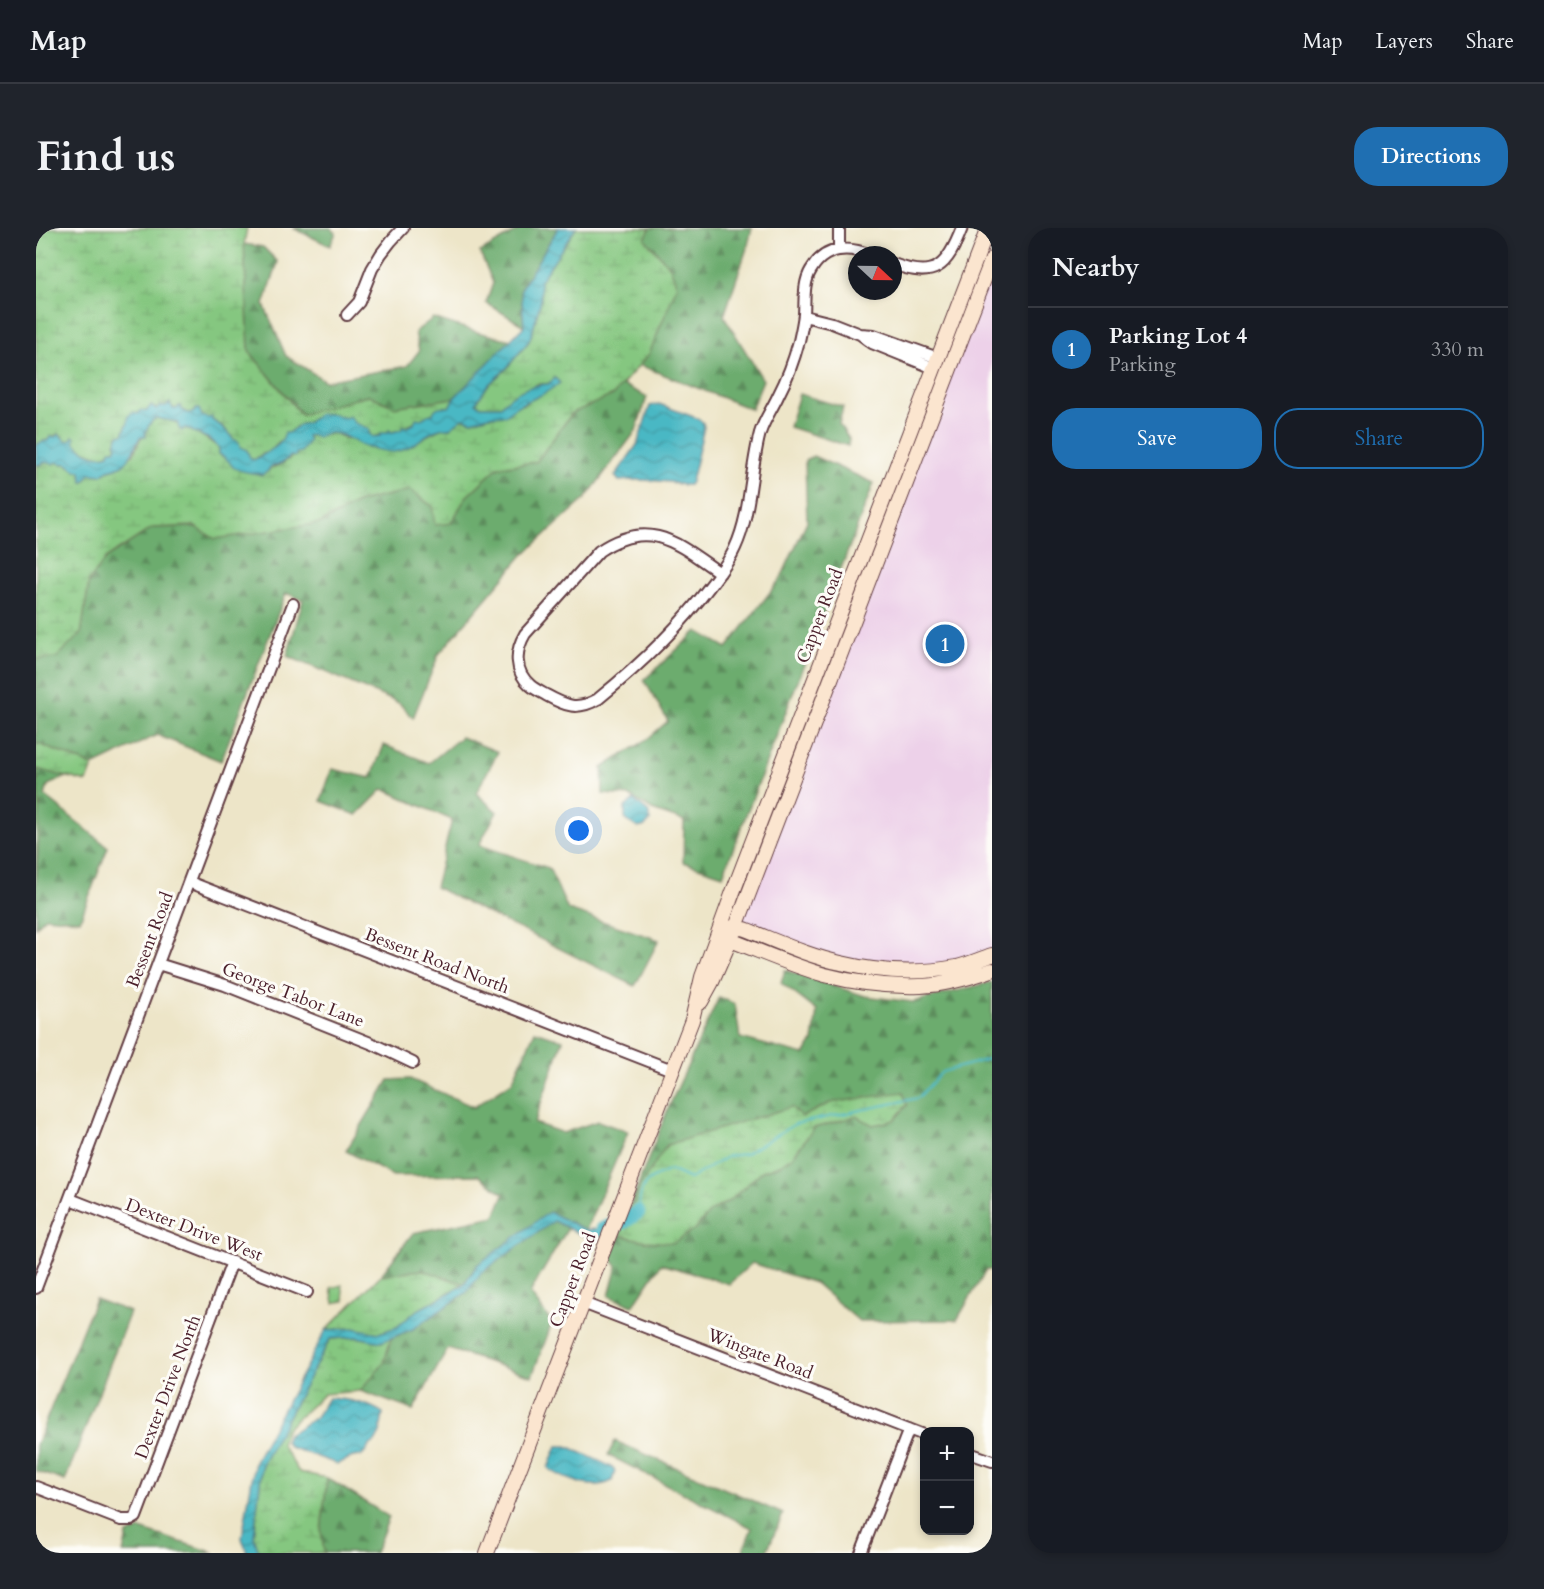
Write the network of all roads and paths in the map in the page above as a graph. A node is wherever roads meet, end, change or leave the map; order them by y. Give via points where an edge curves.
1 (403, 228) edge
2 (839, 228) edge
3 (962, 228) edge
4 (988, 228) edge
5 (839, 249) junction
6 (848, 249) edge
7 (992, 259) edge
8 (902, 267) edge
9 (347, 315) dead end
10 (804, 316) junction
11 (936, 363) junction
12 (720, 573) junction
13 (293, 604) dead end
14 (189, 882) junction
15 (736, 927) junction
16 (719, 929) junction
17 (730, 940) junction
18 (992, 955) edge
19 (158, 964) junction
20 (992, 970) edge
21 (902, 971) junction
22 (901, 986) junction
23 (692, 1020) junction
24 (413, 1063) dead end
25 (672, 1070) junction
26 (70, 1199) junction
27 (232, 1262) junction
28 (36, 1288) edge
29 (307, 1292) dead end
30 (583, 1303) junction
31 (909, 1429) junction
32 (920, 1433) edge
33 (974, 1454) edge
34 (992, 1461) edge
35 (36, 1487) edge
36 (487, 1553) edge
37 (861, 1553) edge

1 - 9 street via 381,254 359,302
2 - 5 street
3 - 8 street via 955,246 940,265 921,272
4 - 11 street, Capper Road
5 - 6 street
5 - 10 street via 828,253 811,269 806,280
7 - 15 street, Capper Road
10 - 11 street via 874,335
10 - 12 street via 787,376 761,430 740,536
11 - 16 street, Capper Road
12 - 12 street via 653,652 591,703 562,704 523,677 517,653 525,634 610,543 631,536 663,538 682,546
13 - 14 street, Bessent Road
14 - 19 street, Bessent Road
14 - 25 street, Bessent Road North
15 - 16 street
15 - 17 street, Capper Road
15 - 21 street via 815,956
16 - 17 street
16 - 23 street, Capper Road
17 - 22 street via 831,976
17 - 23 street, Capper Road
18 - 21 street via 957,966
19 - 24 street, George Tabor Lane via 225,985
19 - 26 street, Bessent Road
20 - 22 street via 937,984
21 - 22 street
23 - 25 street, Capper Road
25 - 30 street, Capper Road
26 - 27 street, Dexter Drive West
26 - 28 street, Bessent Road
27 - 29 street, Dexter Drive West
27 - 35 street, Dexter Drive North via 138,1513 131,1520 121,1520
30 - 31 street, Wingate Road
30 - 36 street, Capper Road
31 - 32 street, Wingate Road
31 - 37 street
33 - 34 street

